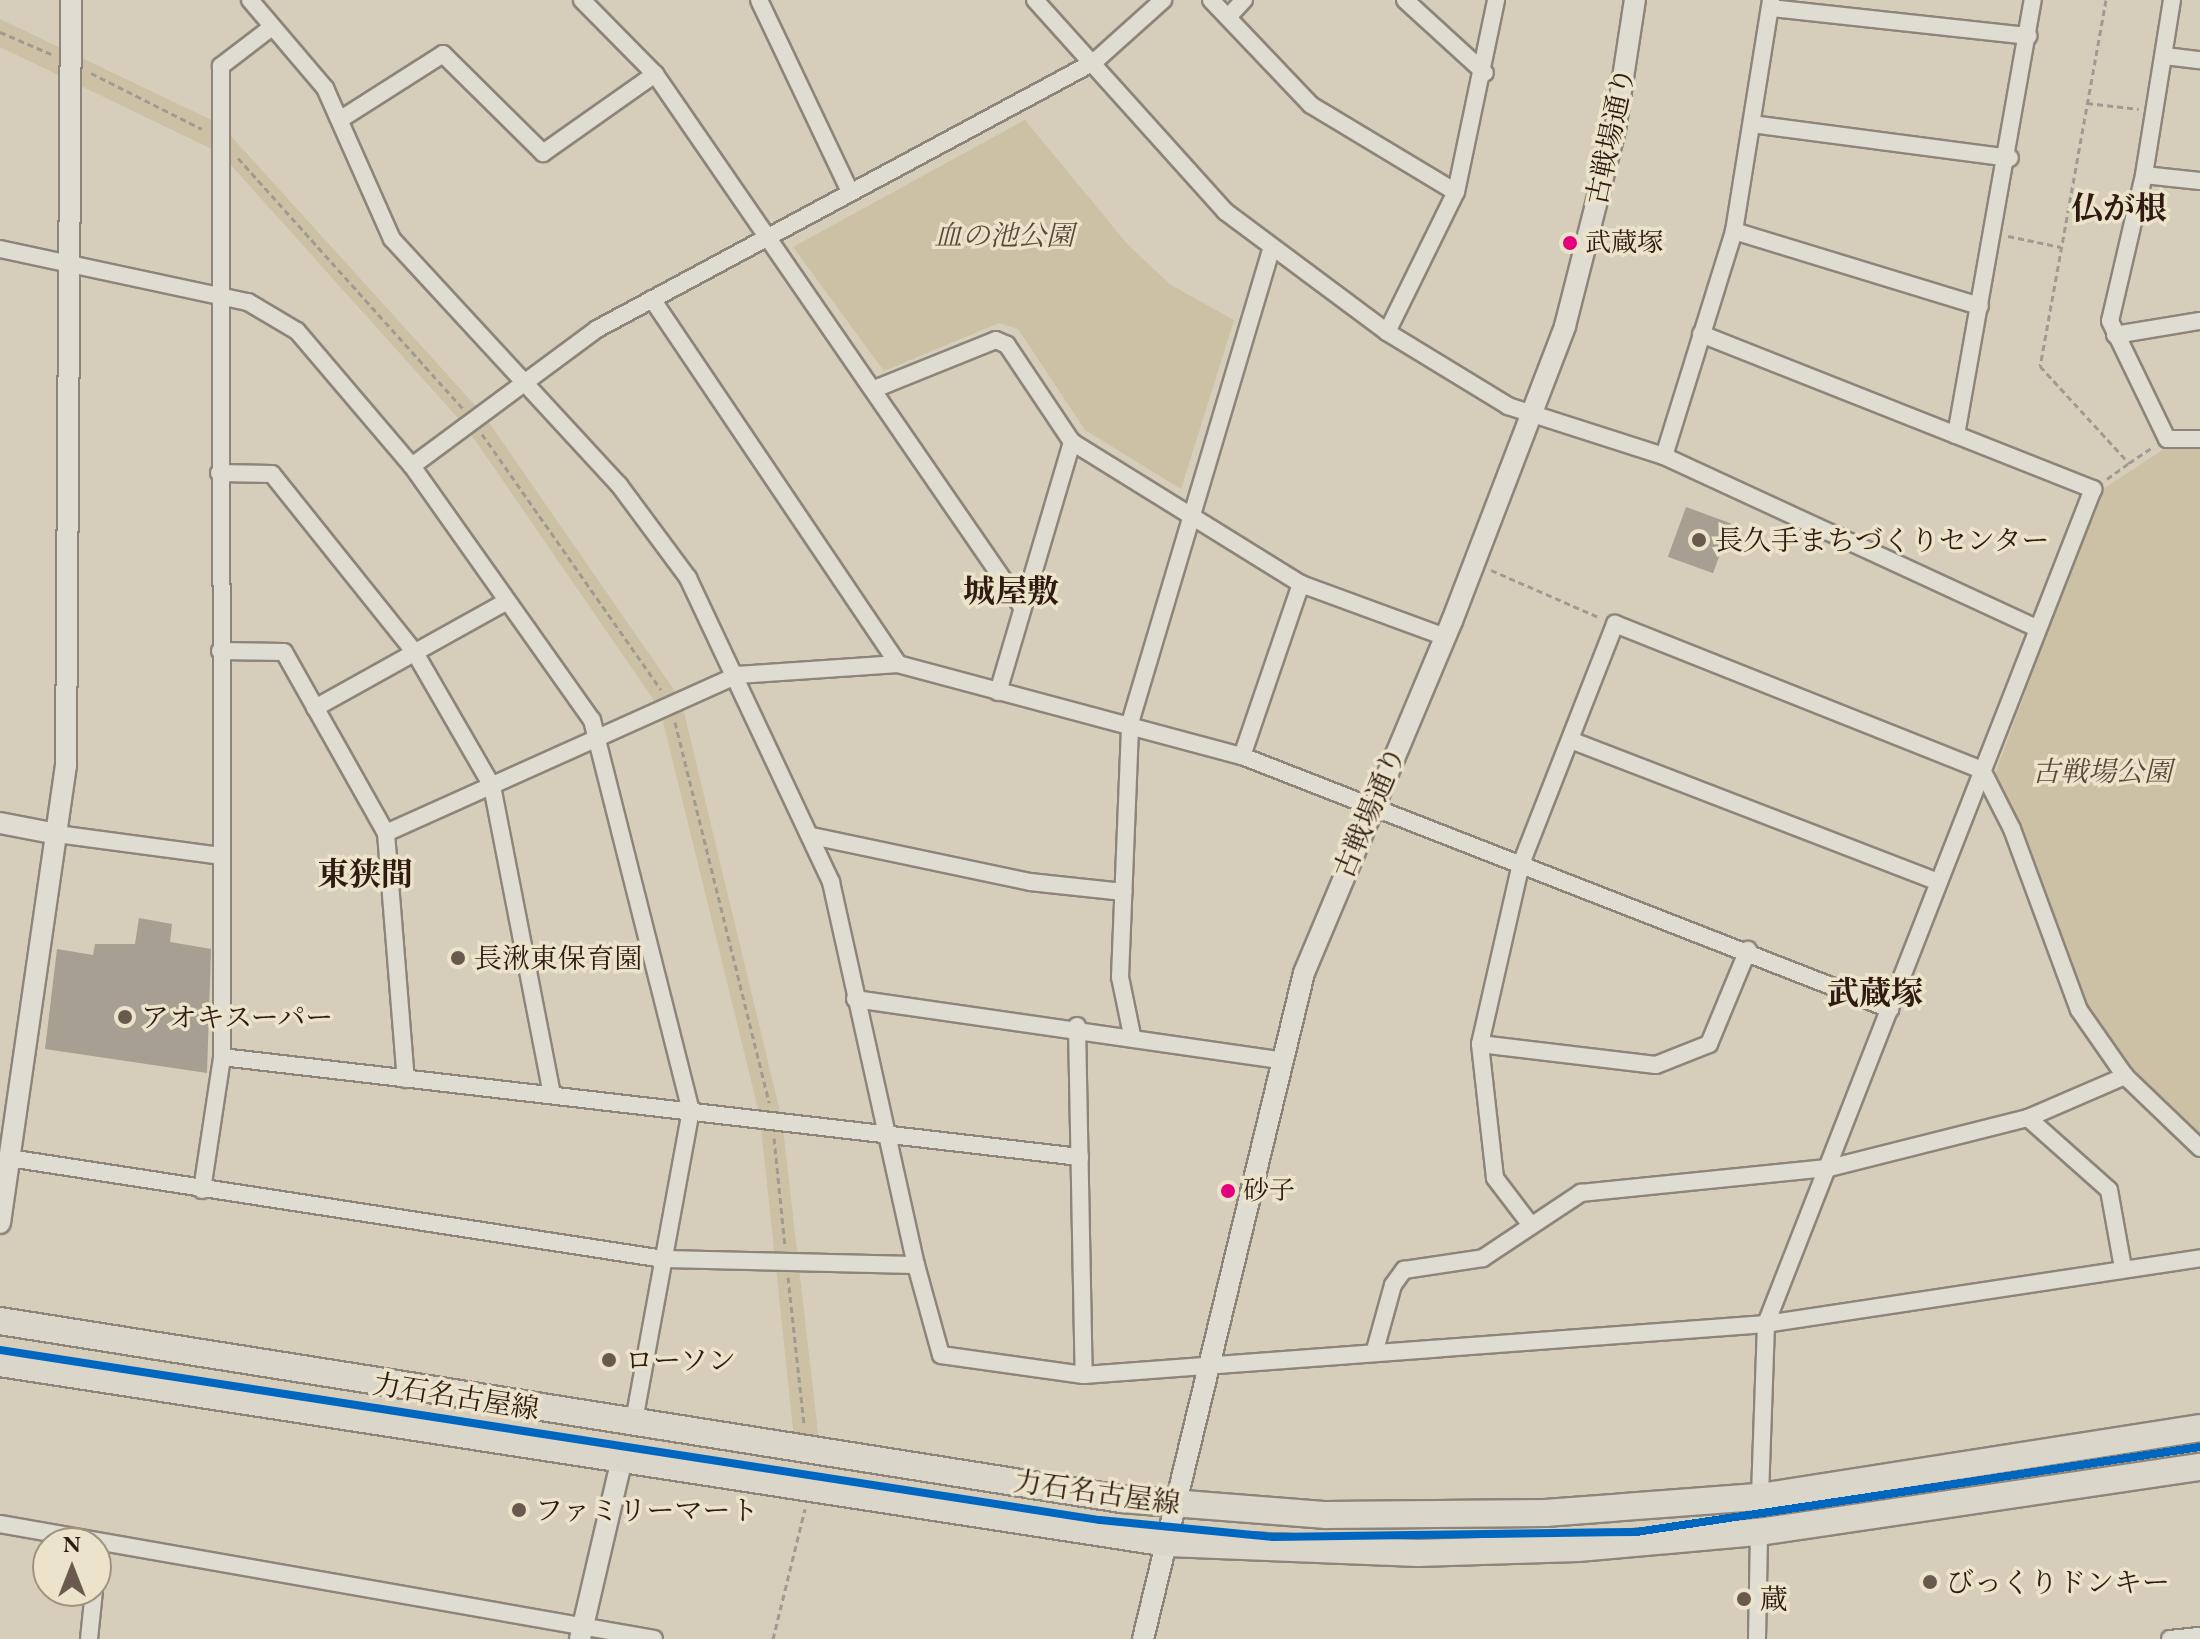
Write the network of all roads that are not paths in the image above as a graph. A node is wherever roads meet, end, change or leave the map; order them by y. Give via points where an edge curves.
1 (71, 0) edge
2 (250, 0) edge
3 (582, 0) edge
4 (759, 0) edge
5 (1035, 0) edge
6 (1163, 0) edge
7 (1211, 0) edge
8 (1244, 0) edge
9 (1405, 0) edge
10 (1496, 0) edge
11 (1635, 0) edge
12 (2033, 0) edge
13 (2172, 0) edge
14 (1771, 4) edge
15 (1229, 16) junction
16 (272, 27) junction
17 (2028, 36) junction
18 (2165, 56) junction
19 (2200, 60) edge
20 (1094, 62) junction
21 (1485, 73) junction
22 (655, 74) junction
23 (341, 119) junction
24 (1752, 124) junction
25 (2010, 158) junction
26 (2144, 175) junction
27 (2200, 181) edge
28 (850, 192) junction
29 (1456, 192) junction
30 (1734, 231) junction
31 (770, 236) junction
32 (0, 249) edge
33 (1271, 251) junction
34 (71, 262) junction
35 (217, 294) junction
36 (652, 299) junction
37 (1980, 306) junction
38 (2200, 321) edge
39 (1387, 332) junction
40 (1701, 334) junction
41 (2115, 335) junction
42 (523, 381) junction
43 (877, 388) junction
44 (1533, 416) junction
45 (1956, 435) junction
46 (2200, 439) edge
47 (1072, 442) junction
48 (1664, 456) junction
49 (412, 466) junction
50 (219, 473) junction
51 (1187, 514) junction
52 (1301, 584) junction
53 (504, 603) junction
54 (1022, 607) junction
55 (2036, 628) junction
56 (1445, 637) junction
57 (220, 651) junction
58 (414, 651) junction
59 (898, 664) junction
60 (738, 675) junction
61 (998, 692) junction
62 (315, 708) junction
63 (1130, 723) junction
64 (599, 738) junction
65 (1573, 741) junction
66 (1242, 756) junction
67 (1982, 770) junction
68 (492, 786) junction
69 (1371, 808) junction
70 (0, 823) edge
71 (386, 833) junction
72 (57, 834) junction
73 (812, 836) junction
74 (221, 856) junction
75 (1521, 864) junction
76 (1938, 882) junction
77 (1123, 892) junction
78 (1748, 950) junction
79 (855, 999) junction
80 (1890, 1009) junction
81 (1077, 1026) junction
82 (1132, 1035) junction
83 (1480, 1044) junction
84 (222, 1057) junction
85 (1280, 1060) junction
86 (2125, 1076) junction
87 (406, 1079) junction
88 (552, 1094) junction
89 (691, 1110) junction
90 (2028, 1118) junction
91 (886, 1132) junction
92 (2200, 1148) edge
93 (1080, 1157) junction
94 (9, 1158) junction
95 (1829, 1168) junction
96 (202, 1190) junction
97 (0, 1223) edge
98 (1530, 1224) junction
99 (2200, 1258) edge
100 (664, 1259) junction
101 (916, 1265) junction
102 (2123, 1268) junction
103 (0, 1321) edge
104 (1766, 1324) junction
105 (1375, 1350) junction
106 (0, 1363) edge
107 (1209, 1368) junction
108 (1084, 1375) junction
109 (633, 1425) junction
110 (2200, 1428) edge
111 (622, 1459) junction
112 (2200, 1467) edge
113 (1760, 1497) junction
114 (1177, 1504) junction
115 (0, 1524) edge
116 (32, 1530) edge
117 (1759, 1532) junction
118 (1168, 1543) junction
119 (112, 1544) edge
120 (92, 1607) edge
121 (581, 1632) edge
122 (2199, 1637) edge
123 (89, 1639) edge
124 (654, 1639) edge
125 (1143, 1639) edge
126 (1757, 1639) edge
127 (2170, 1639) edge

1 - 34 street
2 - 16 street
3 - 22 street
4 - 28 street
5 - 20 street
6 - 20 street
7 - 15 street
8 - 15 street
9 - 21 street
10 - 21 street
11 - 44 street, 古戦場通り via 1615,130 1565,326
12 - 17 street
13 - 18 street
14 - 17 street
14 - 24 street
15 - 29 street via 1311,105
16 - 23 street via 325,88
16 - 35 street via 221,66
17 - 25 street
18 - 19 street
18 - 26 street
20 - 28 street
20 - 33 street via 1226,212
21 - 29 street
22 - 23 street via 543,153 443,54
22 - 31 street
23 - 42 street via 392,239
24 - 25 street
24 - 30 street
25 - 37 street
26 - 27 street
26 - 41 street via 2113,301
28 - 31 street
29 - 39 street
30 - 37 street
30 - 40 street
31 - 36 street
31 - 43 street
32 - 34 street
33 - 39 street
33 - 51 street
34 - 35 street
34 - 72 street via 71,661
35 - 49 street via 273,313 297,331
35 - 50 street
36 - 42 street
36 - 59 street
37 - 45 street
38 - 41 street
39 - 44 street
40 - 45 street
40 - 48 street
41 - 46 street via 2167,439
42 - 49 street
42 - 60 street via 647,520 688,578
43 - 47 street via 996,340 1007,345
43 - 54 street
44 - 48 street
44 - 56 street, 古戦場通り
45 - 55 street via 2093,489
47 - 51 street
47 - 54 street
48 - 55 street
49 - 53 street
50 - 57 street
50 - 58 street via 272,474
51 - 52 street
51 - 63 street
52 - 56 street
52 - 66 street
53 - 58 street
53 - 64 street
54 - 61 street
55 - 67 street
56 - 69 street, 古戦場通り
57 - 62 street via 284,652
57 - 74 street
58 - 62 street
58 - 68 street
59 - 60 street
59 - 61 street
60 - 64 street
60 - 73 street
61 - 63 street
62 - 71 street
63 - 66 street
63 - 77 street
64 - 68 street
64 - 89 street
65 - 67 street via 1615,624
65 - 75 street
65 - 76 street
66 - 69 street
67 - 76 street
67 - 86 street via 2012,829 2079,1010
68 - 71 street
68 - 88 street
69 - 75 street
69 - 85 street, 古戦場通り via 1309,959
70 - 72 street
71 - 87 street
72 - 74 street
72 - 94 street
73 - 77 street via 1030,882
73 - 79 street via 831,882
74 - 84 street
75 - 78 street
75 - 83 street
76 - 80 street
77 - 82 street via 1120,977
78 - 80 street
78 - 83 street via 1709,1044 1656,1065
79 - 81 street
79 - 91 street
80 - 95 street
81 - 82 street
81 - 93 street
82 - 85 street
83 - 98 street via 1495,1178
84 - 87 street
84 - 96 street
85 - 107 street, 古戦場通り
86 - 90 street
86 - 92 street
87 - 88 street
88 - 89 street
89 - 91 street
89 - 100 street
90 - 95 street
90 - 102 street via 2109,1190
91 - 93 street
91 - 101 street
93 - 108 street
94 - 96 street
94 - 97 street
95 - 98 street via 1593,1190
95 - 104 street
96 - 100 street
98 - 105 street via 1483,1258 1404,1270 1393,1285
99 - 102 street
100 - 101 street
100 - 109 street
101 - 108 street via 941,1355
102 - 104 street
103 - 109 main road, 力石名古屋線
104 - 105 street
104 - 113 street
105 - 107 street
106 - 111 main road, 力石名古屋線
107 - 108 street
107 - 114 street, 古戦場通り
109 - 114 main road, 力石名古屋線
110 - 113 main road, 力石名古屋線
111 - 118 main road, 力石名古屋線
111 - 121 street
112 - 117 main road, 力石名古屋線
113 - 114 main road, 力石名古屋線 via 1413,1517
114 - 118 street, 古戦場通り
115 - 116 street
117 - 118 main road, 力石名古屋線 via 1418,1553
117 - 126 street
118 - 125 street, 古戦場通り
119 - 121 street
120 - 123 street
121 - 124 street
122 - 127 street

